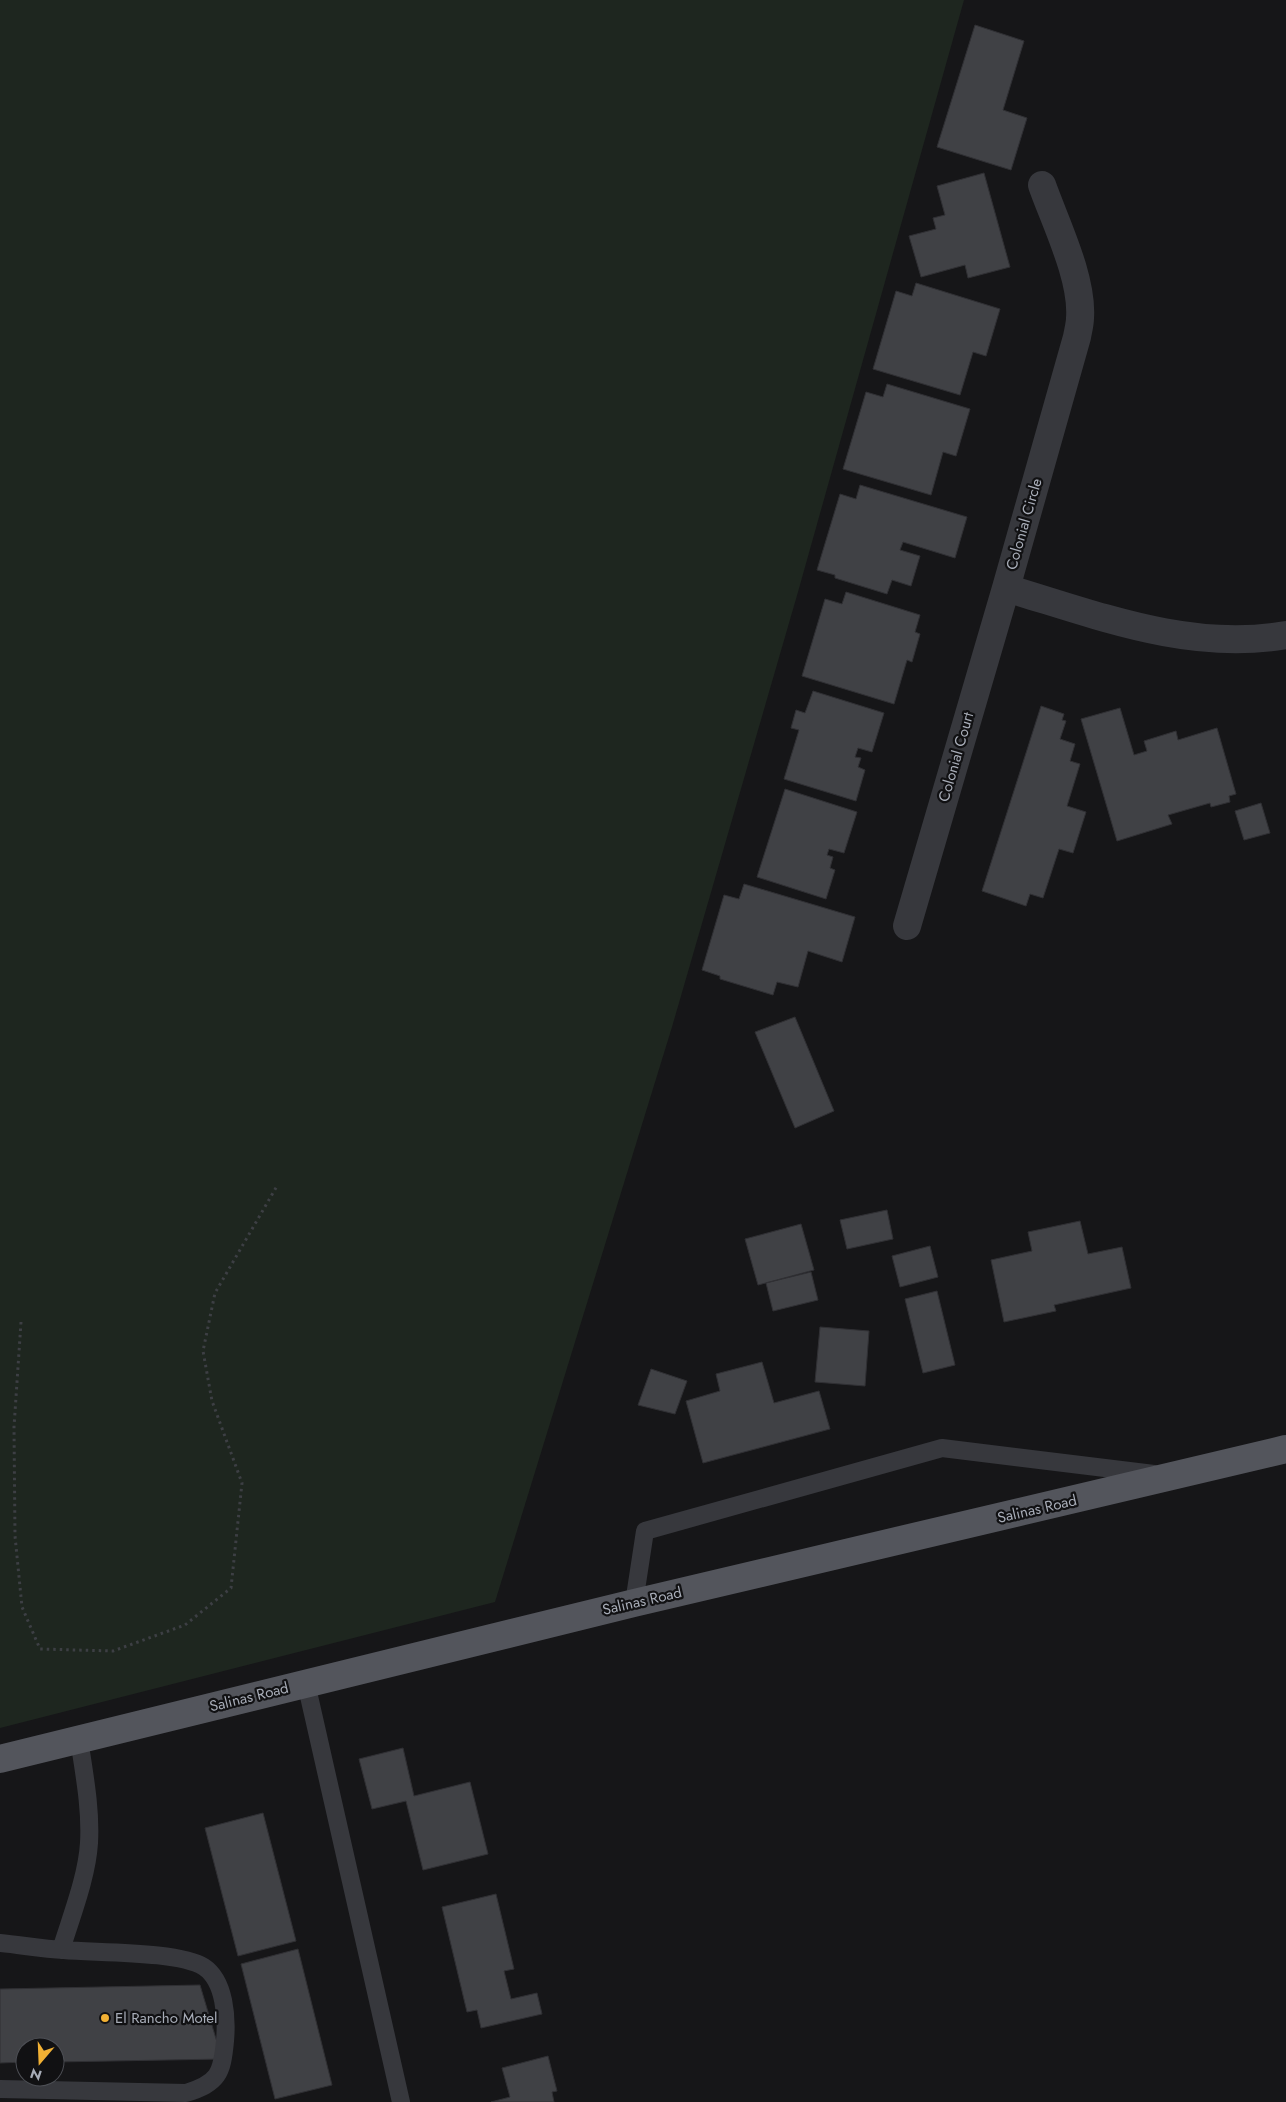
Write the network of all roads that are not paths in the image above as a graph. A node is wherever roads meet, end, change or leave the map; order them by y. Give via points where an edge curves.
1 (1042, 185) dead end
2 (1006, 588) junction
3 (1286, 635) edge
4 (907, 926) dead end
5 (1286, 1449) edge
6 (1174, 1477) junction
7 (634, 1603) junction
8 (306, 1683) junction
9 (80, 1739) junction
10 (0, 1759) edge
11 (0, 1943) edge
12 (61, 1950) junction
13 (0, 2089) edge
14 (401, 2102) edge

1 - 2 street, Colonial Circle via 1075,276 1080,318
2 - 3 street, Colonial Circle via 1139,628 1173,634 1242,639
2 - 4 street, Colonial Court
5 - 6 main road, Salinas Road
6 - 7 main road, Salinas Road
6 - 7 lane via 942,1448 645,1531
7 - 8 main road, Salinas Road
8 - 9 main road, Salinas Road
8 - 14 lane
9 - 10 main road, Salinas Road
9 - 12 lane via 89,1844 85,1869
11 - 12 lane
12 - 13 lane via 179,1957 204,1967 215,1978 225,2014 222,2066 216,2078 204,2087 186,2093

